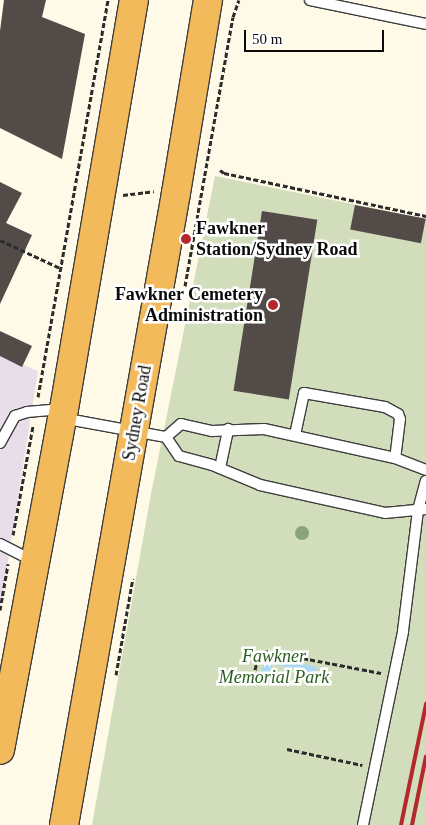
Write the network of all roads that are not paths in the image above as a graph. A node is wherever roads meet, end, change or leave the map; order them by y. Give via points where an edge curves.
1 (134, 0) edge
2 (208, 0) edge
3 (310, 0) edge
4 (426, 24) edge
5 (63, 413) junction
6 (228, 430) junction
7 (134, 431) junction
8 (295, 434) junction
9 (166, 437) junction
10 (0, 443) edge
11 (395, 458) junction
12 (220, 468) junction
13 (426, 470) edge
14 (426, 481) edge
15 (422, 509) edge
16 (0, 544) edge
17 (35, 562) junction
18 (0, 750) edge
19 (64, 825) edge
20 (363, 825) edge

1 - 5 highway via 87,193
2 - 7 highway, Sydney Road via 188,196
3 - 4 lane
5 - 7 lane
5 - 10 lane via 35,411 15,416
5 - 17 highway
6 - 8 lane via 264,429
6 - 9 lane via 181,424
6 - 12 lane
7 - 9 lane
7 - 19 highway, Sydney Road
8 - 11 lane
8 - 11 lane via 304,393 385,407 400,419
9 - 12 lane via 179,456
11 - 13 lane
12 - 15 lane via 260,485 385,513
14 - 15 lane
15 - 20 lane via 403,631
16 - 17 lane
17 - 18 highway

